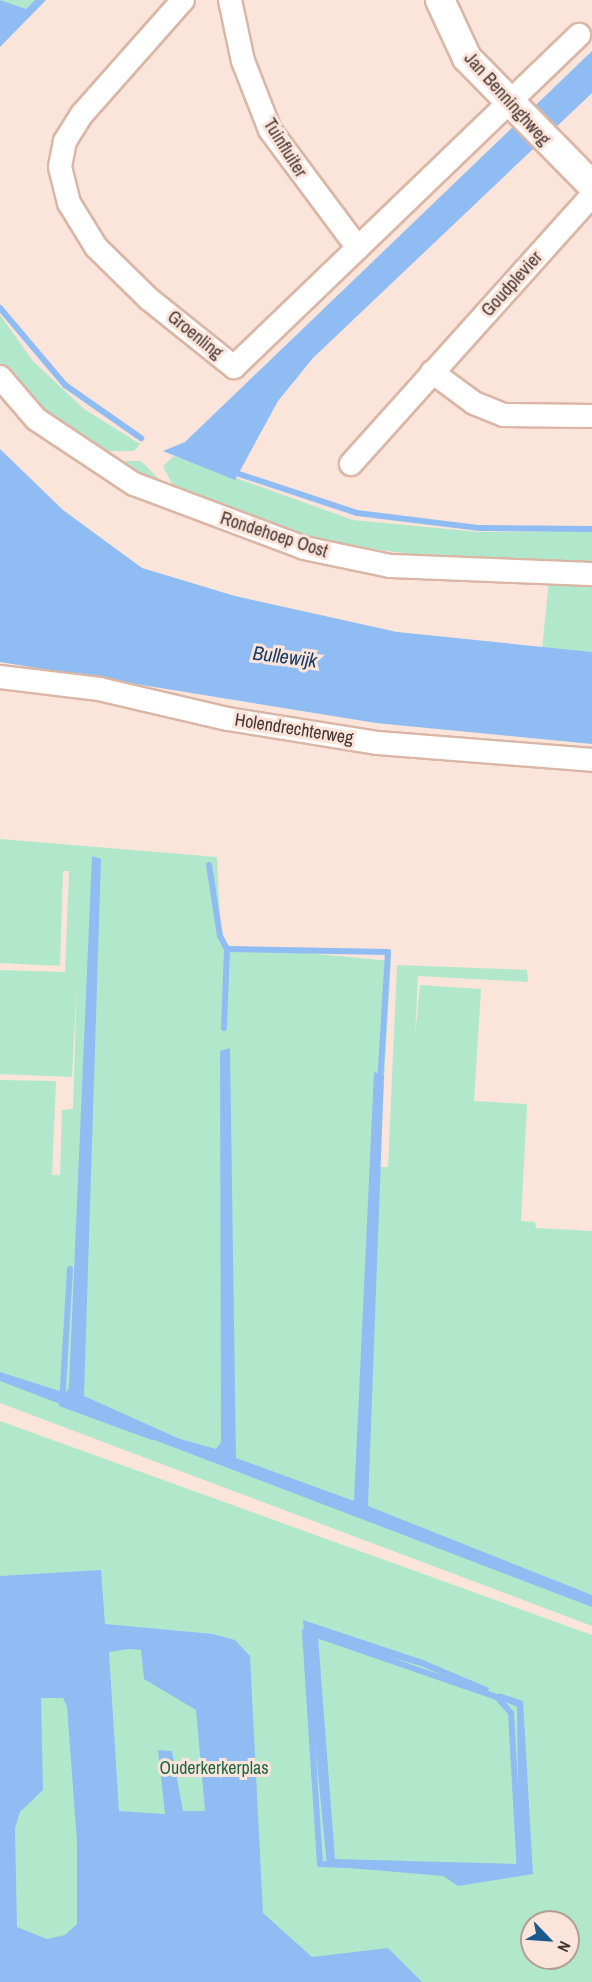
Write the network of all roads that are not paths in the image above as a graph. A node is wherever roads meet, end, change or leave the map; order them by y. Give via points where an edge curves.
1 (183, 0) edge
2 (230, 0) edge
3 (440, 0) edge
4 (579, 35) dead end
5 (511, 106) junction
6 (592, 185) edge
7 (592, 195) edge
8 (358, 248) junction
9 (432, 372) junction
10 (0, 377) edge
11 (592, 416) edge
12 (351, 464) dead end
13 (592, 574) edge
14 (0, 677) edge
15 (592, 760) edge

1 - 8 street, Groenling via 82,114 65,141 60,167 69,203 96,247 149,299 234,367
2 - 8 street, Tuinfluiter via 243,61 270,130
3 - 5 street, Jan Benninghweg via 467,58
4 - 5 street, Groenling
5 - 6 street, Jan Benninghweg
5 - 8 street, Groenling
7 - 9 street, Goudplevier
9 - 11 street via 474,403 504,415
9 - 12 street, Goudplevier
10 - 13 street, Rondehoep Oost via 36,419 134,484 304,548 390,566
14 - 15 street, Holendrechterweg via 99,689 228,719 378,743

